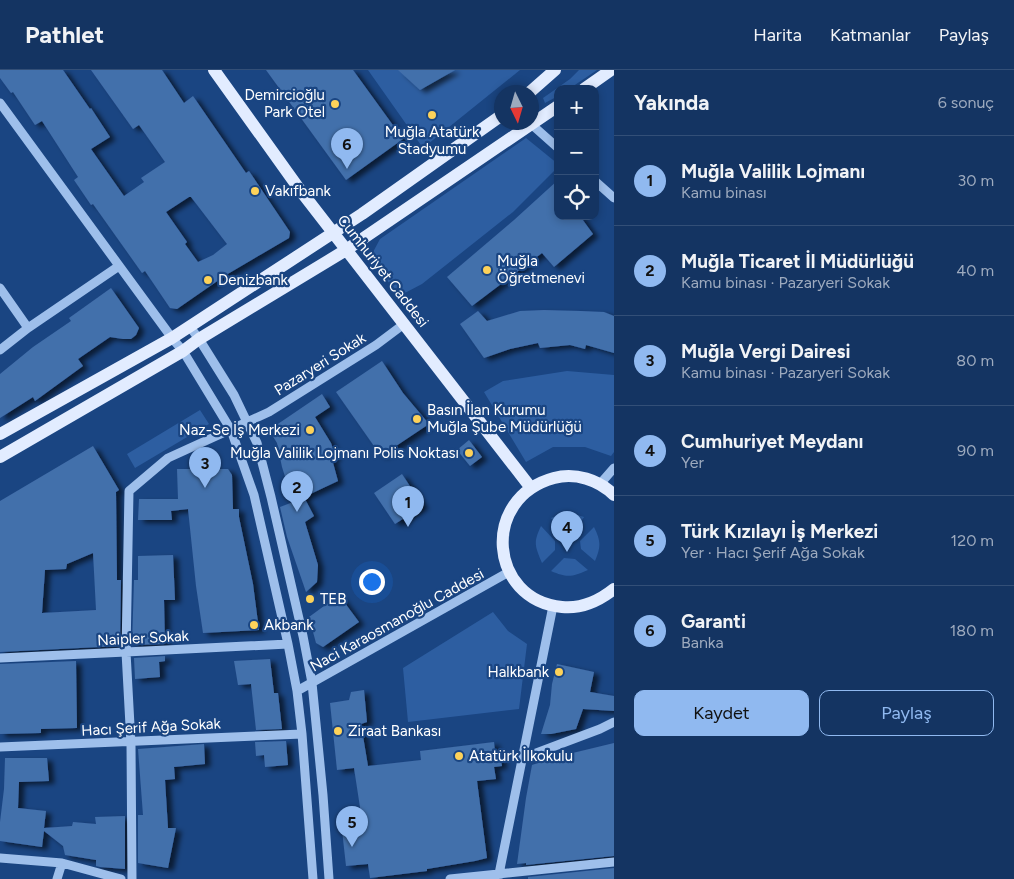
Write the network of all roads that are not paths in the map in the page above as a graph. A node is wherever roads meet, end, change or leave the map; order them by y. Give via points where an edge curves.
1 (214, 70) edge
2 (555, 70) edge
3 (611, 70) edge
4 (538, 85) edge
5 (590, 85) edge
6 (1, 106) edge
7 (554, 109) edge
8 (539, 118) edge
9 (494, 121) edge
10 (521, 130) edge
11 (539, 130) edge
12 (554, 144) edge
13 (599, 185) edge
14 (614, 198) edge
15 (333, 233) junction
16 (346, 250) junction
17 (119, 266) junction
18 (0, 288) edge
19 (404, 324) junction
20 (190, 326) junction
21 (28, 328) junction
22 (172, 338) junction
23 (199, 339) junction
24 (0, 350) edge
25 (183, 351) junction
26 (247, 422) junction
27 (231, 430) junction
28 (0, 434) edge
29 (0, 457) edge
30 (614, 468) edge
31 (600, 484) junction
32 (531, 488) junction
33 (614, 495) edge
34 (509, 572) junction
35 (614, 589) edge
36 (553, 606) junction
37 (288, 644) junction
38 (126, 652) junction
39 (0, 658) edge
40 (312, 683) junction
41 (297, 691) junction
42 (614, 722) edge
43 (302, 734) junction
44 (131, 742) junction
45 (0, 747) edge
46 (523, 758) junction
47 (0, 858) edge
48 (614, 862) edge
49 (62, 863) junction
50 (498, 876) edge
51 (57, 879) edge
52 (121, 879) edge
53 (132, 879) edge
54 (313, 879) edge
55 (329, 879) edge
56 (450, 879) edge

1 - 15 main road, Cumhuriyet Caddesi
2 - 4 main road
3 - 5 main road
6 - 17 street
7 - 8 main road
9 - 15 main road
10 - 16 main road
11 - 12 street
13 - 14 street
15 - 16 main road, Cumhuriyet Caddesi
15 - 20 main road
16 - 19 main road, Cumhuriyet Caddesi
16 - 23 main road
17 - 21 street
17 - 22 street
18 - 21 street
19 - 26 street, Pazaryeri Sokak via 269,412
19 - 32 main road, Cumhuriyet Caddesi
20 - 22 main road
20 - 23 street
21 - 24 street
22 - 25 street
22 - 28 main road
23 - 25 main road
23 - 26 street
25 - 27 street
25 - 29 main road
26 - 27 street, Pazaryeri Sokak
26 - 40 street via 257,443 271,497
27 - 37 street via 254,495
27 - 38 street, Pazaryeri Sokak via 168,458 129,491
30 - 31 street
31 - 32 main road via 572,476 544,481
31 - 33 main road
32 - 34 main road via 514,504 504,526 502,542
34 - 36 main road via 527,594
34 - 40 street, Naci Karaosmanoğlu Caddesi
35 - 36 main road via 587,605
36 - 46 street
37 - 38 street, Naipler Sokak
37 - 41 street
38 - 39 street, Naipler Sokak
38 - 44 street, Pazaryeri Sokak
40 - 41 street, Naci Karaosmanoğlu Caddesi
40 - 55 street
41 - 43 street
42 - 46 street
43 - 44 street, Hacı Şerif Ağa Sokak
43 - 54 street
44 - 45 street, Hacı Şerif Ağa Sokak
44 - 53 street, Pazaryeri Sokak
46 - 50 street
47 - 49 street
48 - 50 street
49 - 51 street
49 - 52 street
50 - 56 street

